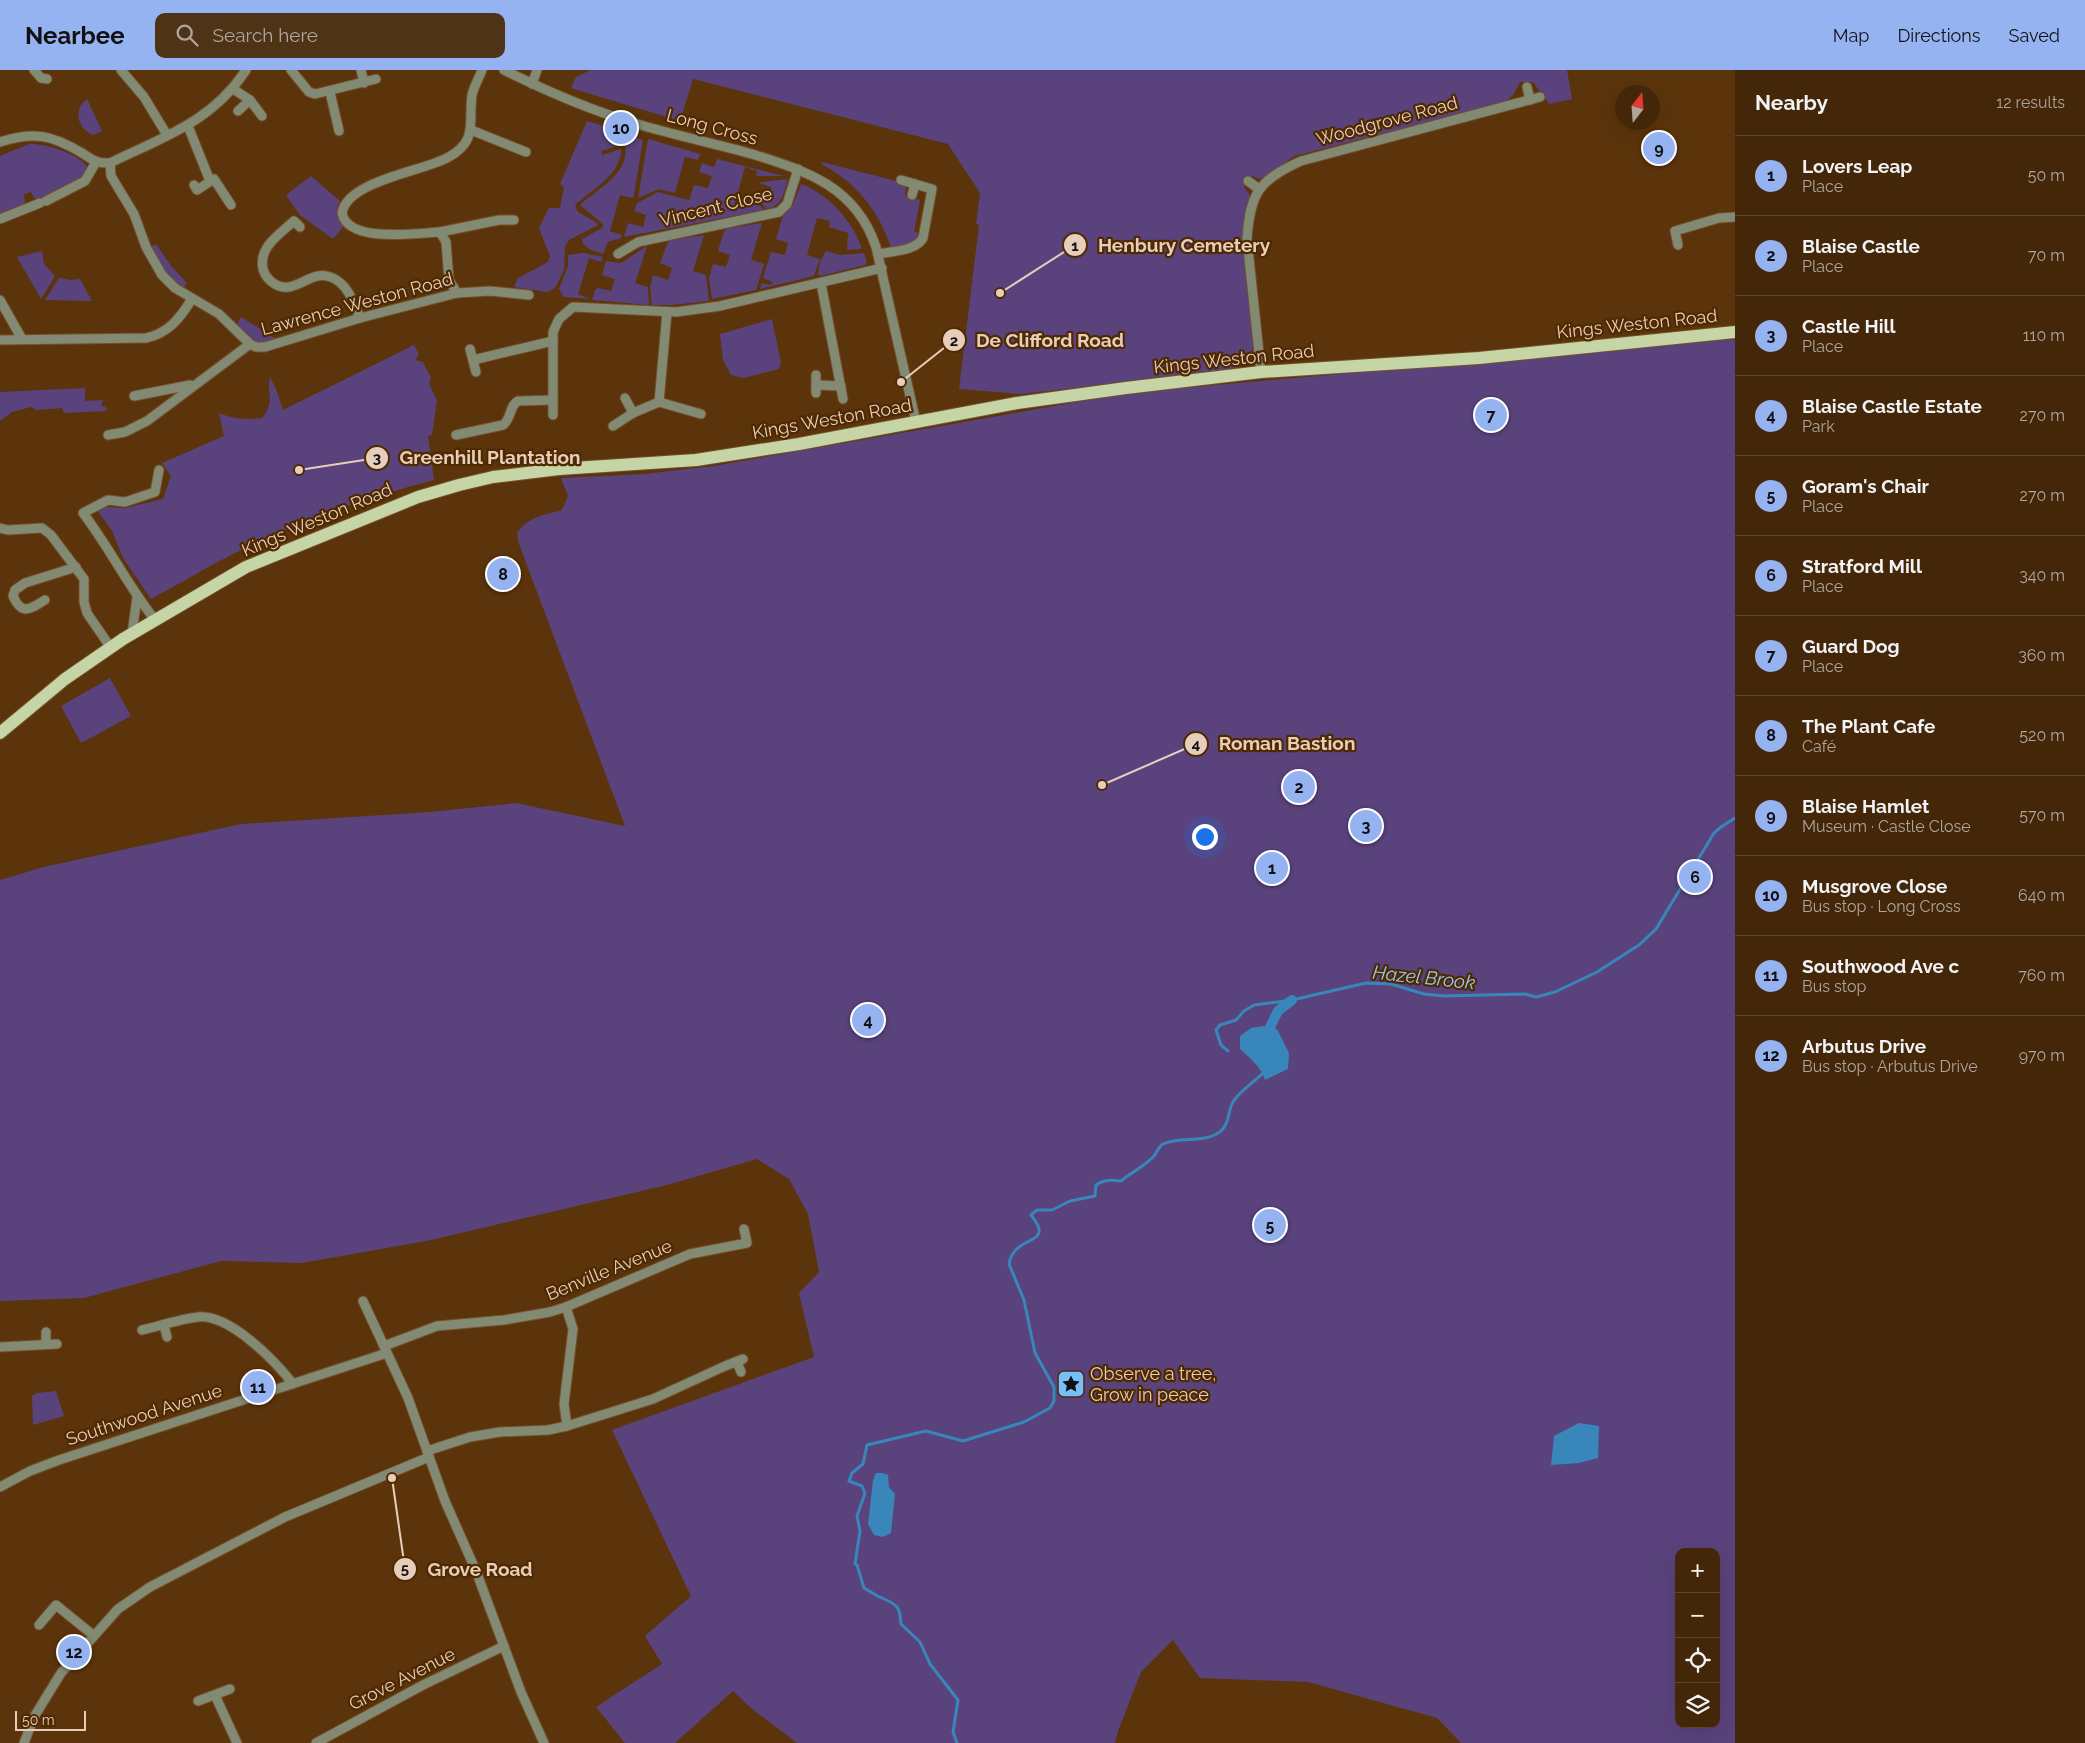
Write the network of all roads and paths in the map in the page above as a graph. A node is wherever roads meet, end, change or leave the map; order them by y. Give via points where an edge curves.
1 (34, 70) edge
2 (121, 70) edge
3 (246, 70) edge
4 (291, 70) edge
5 (361, 70) edge
6 (482, 70) edge
7 (504, 70) edge
8 (537, 70) edge
9 (47, 79) dead end
10 (376, 79) dead end
11 (364, 83) junction
12 (532, 84) junction
13 (1527, 87) dead end
14 (233, 88) junction
15 (330, 92) junction
16 (1540, 97) dead end
17 (250, 100) junction
18 (1530, 100) junction
19 (238, 111) dead end
20 (262, 116) dead end
21 (188, 126) junction
22 (471, 130) junction
23 (339, 131) dead end
24 (167, 135) junction
25 (0, 142) edge
26 (523, 148) dead end
27 (96, 162) junction
28 (110, 163) junction
29 (798, 169) junction
30 (901, 180) dead end
31 (210, 181) junction
32 (1248, 181) dead end
33 (915, 184) junction
34 (194, 186) dead end
35 (1258, 189) junction
36 (912, 195) dead end
37 (231, 205) dead end
38 (1735, 217) edge
39 (0, 218) edge
40 (503, 220) junction
41 (514, 220) dead end
42 (300, 227) dead end
43 (504, 230) dead end
44 (440, 232) junction
45 (1678, 245) dead end
46 (618, 254) dead end
47 (879, 254) junction
48 (882, 268) junction
49 (821, 283) junction
50 (457, 293) junction
51 (529, 295) dead end
52 (192, 299) junction
53 (0, 300) edge
54 (667, 312) junction
55 (360, 318) junction
56 (1735, 332) edge
57 (22, 339) junction
58 (0, 340) edge
59 (553, 341) junction
60 (250, 344) junction
61 (470, 350) dead end
62 (473, 360) junction
63 (476, 372) dead end
64 (1261, 372) junction
65 (816, 375) dead end
66 (194, 385) junction
67 (841, 386) junction
68 (134, 396) dead end
69 (625, 398) dead end
70 (843, 399) dead end
71 (553, 400) junction
72 (659, 402) junction
73 (633, 413) junction
74 (701, 414) dead end
75 (553, 416) dead end
76 (916, 422) junction
77 (613, 426) dead end
78 (108, 435) dead end
79 (456, 435) dead end
80 (158, 470) dead end
81 (0, 528) edge
82 (76, 567) junction
83 (137, 597) junction
84 (45, 600) dead end
85 (155, 620) junction
86 (132, 634) junction
87 (111, 648) junction
88 (0, 733) edge
89 (744, 1230) dead end
90 (364, 1301) dead end
91 (566, 1308) junction
92 (164, 1325) junction
93 (142, 1330) dead end
94 (46, 1332) dead end
95 (167, 1337) dead end
96 (46, 1344) junction
97 (57, 1344) dead end
98 (0, 1346) edge
99 (385, 1349) junction
100 (742, 1372) dead end
101 (293, 1384) junction
102 (567, 1426) junction
103 (428, 1454) junction
104 (0, 1487) edge
105 (39, 1625) dead end
106 (93, 1636) junction
107 (504, 1646) junction
108 (230, 1689) dead end
109 (216, 1695) junction
110 (198, 1701) dead end
111 (24, 1743) edge
112 (237, 1743) edge
113 (316, 1743) edge
114 (544, 1743) edge

1 - 9 street via 40,78
2 - 24 street via 144,97
3 - 14 street
4 - 15 street via 311,93
5 - 11 street
6 - 22 street via 472,96
7 - 12 street, Long Cross
8 - 12 street
10 - 11 street
11 - 15 street
12 - 29 street, Long Cross via 570,102 618,118
13 - 18 street
14 - 17 street
14 - 21 street via 217,105
15 - 23 street
16 - 18 street, Woodgrove Road
17 - 19 street
17 - 20 street
18 - 35 street, Woodgrove Road via 1301,161 1287,167
21 - 24 street
21 - 31 street
22 - 26 street
22 - 44 street via 465,144 448,158 365,189 343,209 343,217 349,224 364,232 388,235
24 - 28 street
25 - 27 street via 27,135 48,137
27 - 28 street
27 - 39 street via 85,180
28 - 52 street, Lawrence Weston Road via 111,176 134,214 156,265 168,282
29 - 46 street, Vincent Close via 788,200 779,212 638,242
29 - 47 street, Long Cross via 827,183 846,198 867,224
30 - 33 street
31 - 34 street via 197,190
31 - 37 street via 214,179
32 - 35 street
33 - 36 street
33 - 47 street via 932,189 920,244
35 - 64 street via 1248,219 1248,240
38 - 45 street via 1719,218 1675,231
40 - 41 street
40 - 43 street
40 - 44 street
42 - 55 street via 294,221 268,245 262,264 266,277 275,284 288,287 317,276 331,277 350,295
44 - 50 street via 446,242 449,280
47 - 48 street, Long Cross
48 - 49 street
48 - 76 street, Long Cross
49 - 54 street via 720,306
49 - 67 street
50 - 51 street, Lawrence Weston Road via 490,291
50 - 55 street, Lawrence Weston Road
52 - 57 street via 177,321 156,336 136,339
52 - 60 street, Lawrence Weston Road via 219,314
53 - 57 street
54 - 59 street via 577,306 559,319
54 - 72 street
55 - 60 street, Lawrence Weston Road via 265,347
56 - 64 main road, Kings Weston Road via 1479,358
57 - 58 street
59 - 62 street
59 - 71 street
60 - 66 street via 241,356
61 - 62 street
62 - 63 street
64 - 76 main road, Kings Weston Road via 1034,400
65 - 67 street via 816,389
66 - 68 street
66 - 78 street via 141,425 121,434
67 - 70 street
69 - 73 street
71 - 75 street
71 - 79 street via 516,402 506,423 494,432
72 - 73 street
72 - 74 street
73 - 77 street
76 - 85 main road, Kings Weston Road via 696,460 560,469 493,477 459,485 418,497 246,567
80 - 83 street via 156,492 125,502 108,500 83,513 104,541
81 - 82 street via 44,529
82 - 84 street via 25,583 15,590 13,596 24,609
82 - 87 street via 85,582 87,613
83 - 85 street
83 - 86 street
85 - 86 main road, Kings Weston Road
86 - 87 main road, Kings Weston Road
87 - 88 main road, Kings Weston Road via 65,679
89 - 91 street, Benville Avenue via 747,1243 690,1254
90 - 99 street
91 - 99 street, Benville Avenue via 523,1318 437,1326
91 - 102 street via 573,1329 564,1404
92 - 93 street
92 - 95 street
92 - 101 street via 199,1317 218,1320 248,1340
94 - 96 street
96 - 97 street
96 - 98 street
99 - 101 street, Southwood Avenue
99 - 103 street via 408,1398
100 - 102 street via 740,1360 653,1399
101 - 104 street, Southwood Avenue via 30,1470
102 - 103 street via 470,1437
103 - 106 street via 285,1517 150,1587 118,1608
103 - 107 street
105 - 106 street via 56,1605
106 - 111 street via 61,1673 34,1717
107 - 113 street, Grove Avenue
107 - 114 street
108 - 109 street
109 - 110 street
109 - 112 street

